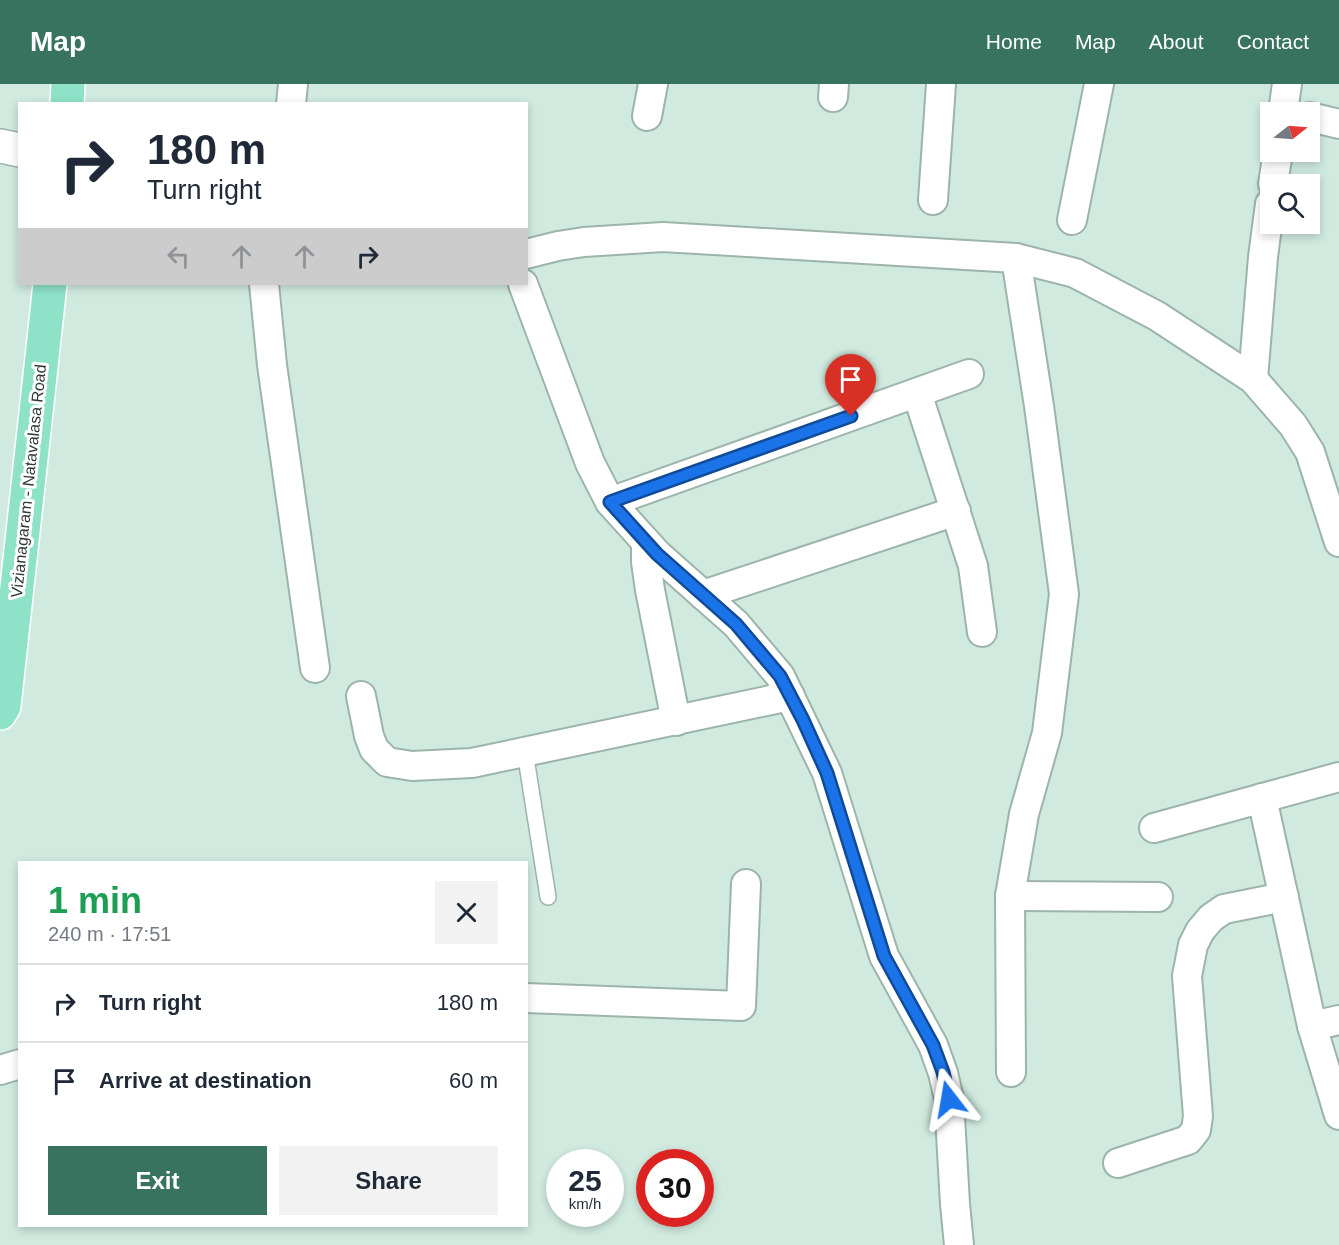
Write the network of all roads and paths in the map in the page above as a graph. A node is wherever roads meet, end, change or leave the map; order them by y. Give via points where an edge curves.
1 (68, 84) edge
2 (293, 84) edge
3 (654, 84) edge
4 (941, 84) edge
5 (1099, 84) edge
6 (67, 102) edge
7 (291, 102) edge
8 (647, 116) dead end
9 (1320, 117) edge
10 (1339, 124) edge
11 (0, 146) edge
12 (18, 150) edge
13 (933, 200) dead end
14 (1072, 220) dead end
15 (1266, 234) edge
16 (528, 254) edge
17 (1016, 258) junction
18 (50, 285) edge
19 (264, 285) edge
20 (523, 285) edge
21 (969, 374) dead end
22 (1252, 379) junction
23 (917, 393) junction
24 (610, 502) junction
25 (956, 511) junction
26 (646, 542) junction
27 (1339, 542) edge
28 (703, 595) junction
29 (982, 632) dead end
30 (315, 668) dead end
31 (361, 696) dead end
32 (790, 696) junction
33 (0, 713) edge
34 (676, 721) junction
35 (525, 752) junction
36 (1339, 777) edge
37 (1262, 798) junction
38 (1154, 828) dead end
39 (746, 884) dead end
40 (1010, 896) junction
41 (548, 897) dead end
42 (1158, 897) dead end
43 (1284, 897) junction
44 (528, 998) edge
45 (1326, 1023) edge
46 (18, 1065) edge
47 (0, 1070) edge
48 (1011, 1072) dead end
49 (1339, 1115) edge
50 (1118, 1163) dead end
51 (959, 1245) edge

1 - 6 main road
2 - 7 street
3 - 8 street
4 - 13 street
5 - 14 street
9 - 10 street
11 - 12 street
15 - 22 street
16 - 17 street via 584,242 663,237
17 - 22 street via 1085,278 1157,316
17 - 40 street via 1064,594 1047,733 1024,814
18 - 33 main road, Vizianagaram - Natavalasa Road via 4,706
19 - 30 street
20 - 24 street via 590,463
21 - 23 street
22 - 27 street via 1293,425 1310,452
23 - 24 street
23 - 25 street
24 - 26 street
25 - 28 street
25 - 29 street via 973,566
26 - 28 street
26 - 34 street via 650,590
28 - 32 street via 736,624 780,676
31 - 35 street via 374,750 387,762 412,766 472,763
32 - 34 street
32 - 51 street via 827,773 884,956 933,1045 943,1072 949,1099
34 - 35 street
35 - 41 lane
36 - 37 street
37 - 38 street
37 - 43 street
39 - 44 street via 741,1005
40 - 42 street
40 - 48 street
43 - 45 street
43 - 50 street via 1224,909 1200,931 1187,976 1196,1130 1188,1140
45 - 49 street
46 - 47 street

